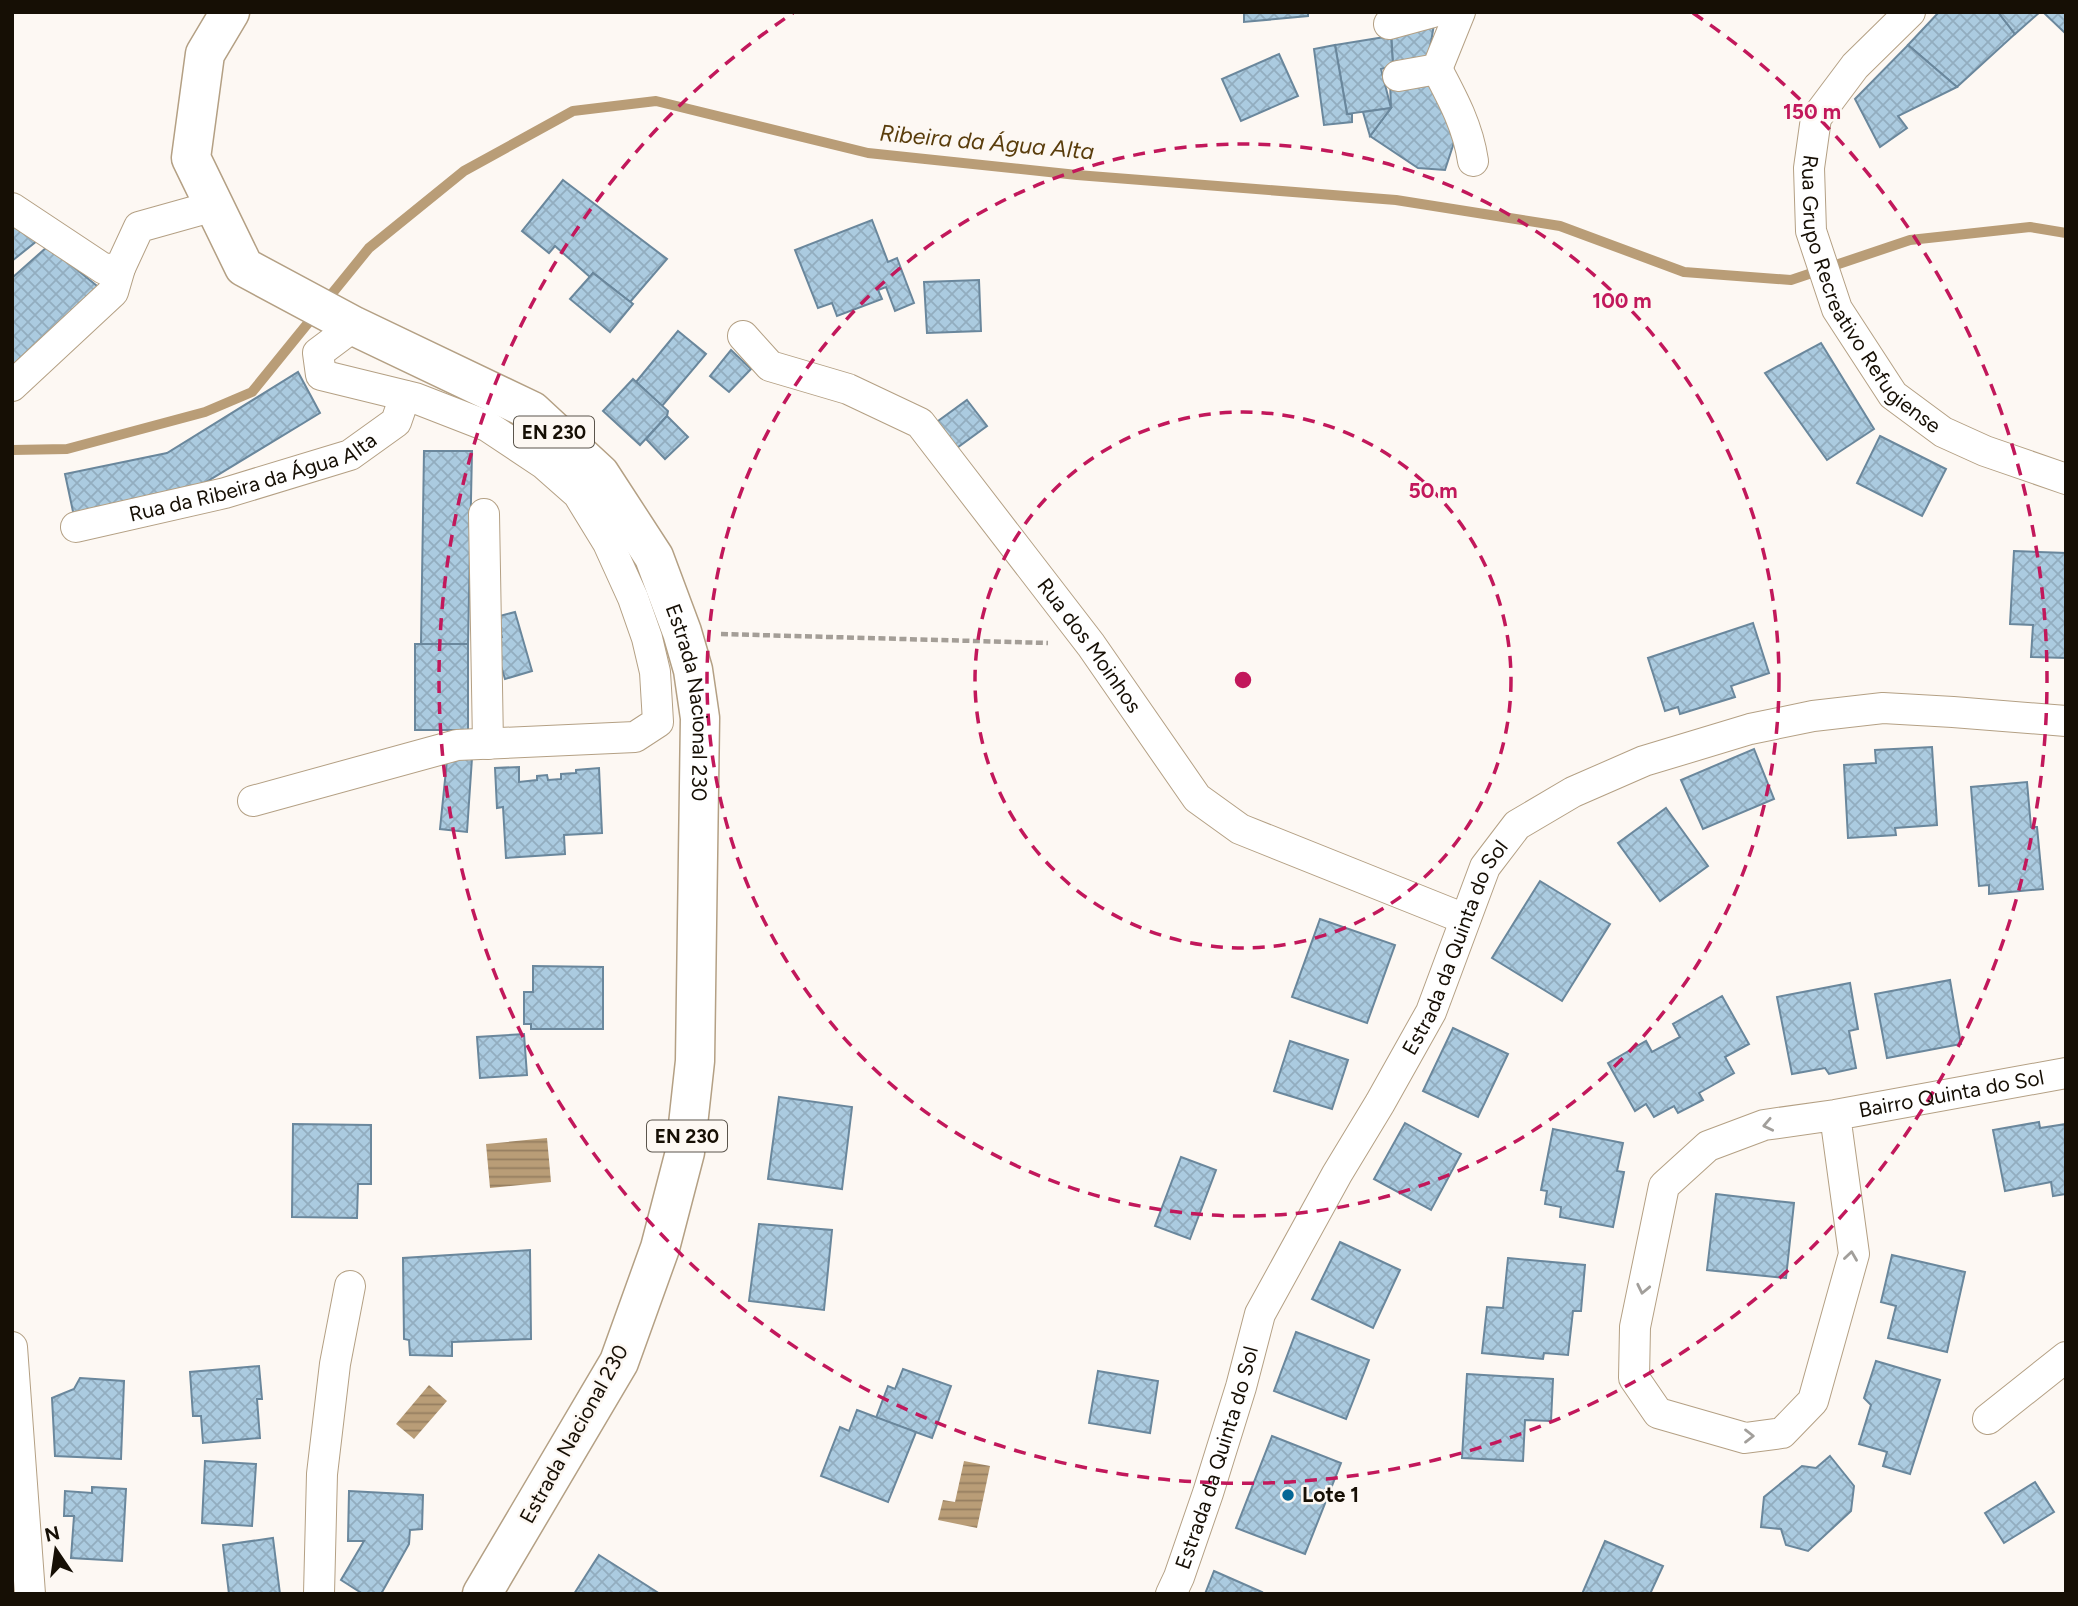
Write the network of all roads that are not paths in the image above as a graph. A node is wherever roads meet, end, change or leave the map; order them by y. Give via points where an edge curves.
1 (230, 12) edge
2 (1433, 12) edge
3 (1460, 12) edge
4 (1910, 12) edge
5 (1389, 24) dead end
6 (1437, 69) junction
7 (1398, 76) dead end
8 (1474, 161) dead end
9 (215, 206) junction
10 (12, 208) edge
11 (120, 268) junction
12 (348, 323) junction
13 (743, 335) dead end
14 (12, 386) edge
15 (405, 396) junction
16 (2066, 479) edge
17 (484, 514) dead end
18 (76, 527) dead end
19 (2066, 721) edge
20 (488, 744) junction
21 (253, 801) dead end
22 (1465, 919) junction
23 (2066, 1073) edge
24 (1835, 1115) junction
25 (350, 1286) dead end
26 (12, 1347) edge
27 (2066, 1357) edge
28 (1988, 1419) dead end
29 (30, 1594) edge
30 (319, 1594) edge
31 (482, 1594) edge
32 (1171, 1594) edge

1 - 9 main road, Estrada Nacional 230 / EN 230 via 205,54 191,158
2 - 5 street
3 - 6 street
4 - 16 street, Rua Grupo Recreativo Refugiense via 1855,66 1816,118 1809,167 1811,231 1816,246 1838,309 1893,395 1943,432
6 - 7 street
6 - 8 street via 1470,137
9 - 11 street via 139,227
9 - 12 main road, Estrada Nacional 230 / EN 230 via 244,267
10 - 11 street via 104,269
11 - 14 street via 113,292
12 - 15 street via 318,353 321,375
12 - 31 main road, Estrada Nacional 230 / EN 230 via 532,411 600,474 654,558 682,632 701,719 695,1061 685,1152 660,1248 619,1362
13 - 22 street, Rua dos Moinhos via 770,366 848,389 920,423 1091,645 1197,798 1240,828
15 - 18 street, Rua da Ribeira da Água Alta via 396,422 350,456 225,493
15 - 20 street via 486,426 544,464 578,494 608,543 633,598 655,672 658,722 635,737
17 - 20 street
19 - 22 street, Estrada da Quinta do Sol via 1883,708 1749,729 1644,761 1573,792 1517,825 1485,867
20 - 21 street via 457,745
22 - 32 street, Estrada da Quinta do Sol via 1431,1012 1260,1314 1208,1493
23 - 24 street, Bairro Quinta do Sol
24 -> 24 street, Bairro Quinta do Sol via 1764,1125 1708,1146 1664,1186 1635,1327 1634,1378 1658,1413 1745,1438 1782,1433 1813,1401 1854,1254
25 - 30 street via 322,1474
26 - 29 street
27 - 28 street

